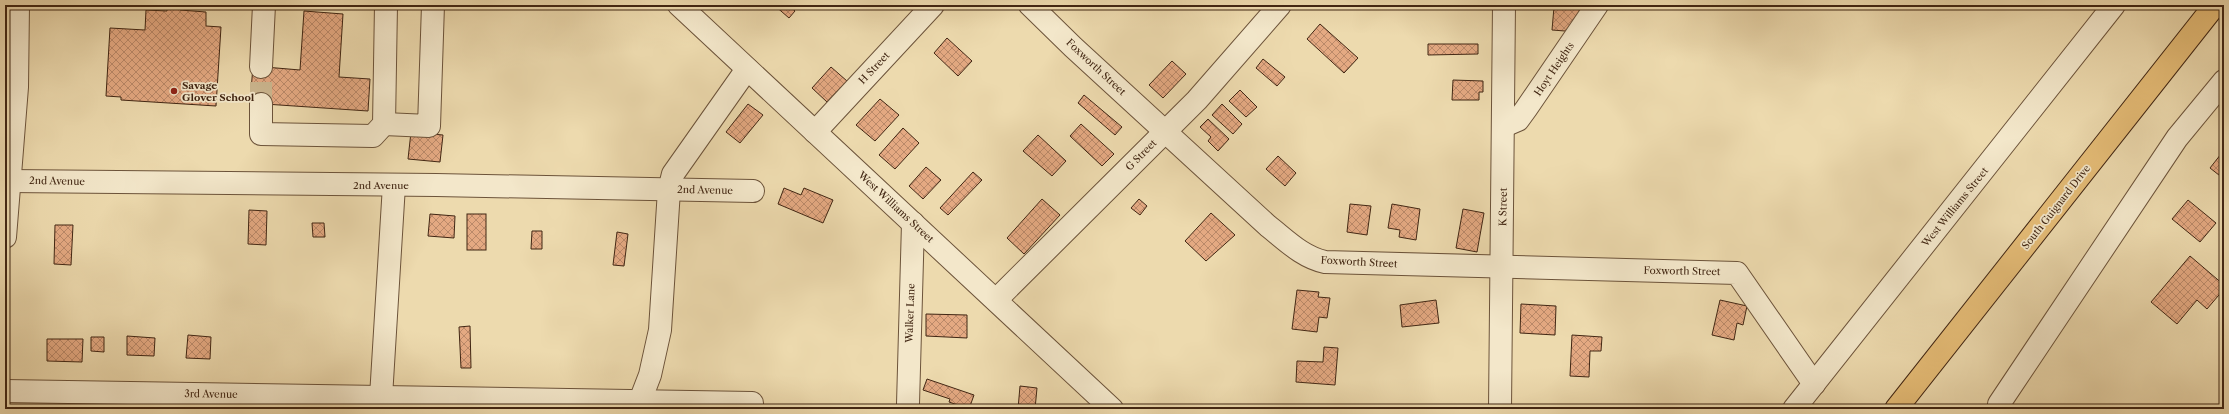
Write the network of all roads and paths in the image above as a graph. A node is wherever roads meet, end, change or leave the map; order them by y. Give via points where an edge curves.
1 (18, 5) edge
2 (264, 5) edge
3 (386, 5) edge
4 (433, 5) edge
5 (679, 5) edge
6 (933, 5) edge
7 (1030, 5) edge
8 (1280, 5) edge
9 (1504, 5) edge
10 (1597, 5) edge
11 (2114, 5) edge
12 (2215, 5) edge
13 (261, 67) tunnel mouth
14 (747, 68) junction
15 (11, 81) edge
16 (2224, 81) edge
17 (261, 104) tunnel mouth
18 (384, 124) junction
19 (1504, 126) junction
20 (1165, 131) junction
21 (815, 132) junction
22 (8, 181) junction
23 (394, 185) junction
24 (669, 190) junction
25 (754, 191) dead end
26 (913, 223) junction
27 (5, 237) edge
28 (1502, 267) junction
29 (996, 300) junction
30 (1814, 384) junction
31 (5, 391) edge
32 (380, 397) junction
33 (640, 401) junction
34 (752, 403) dead end
35 (908, 404) dead end
36 (2000, 404) dead end
37 (1112, 409) edge
38 (1500, 409) edge
39 (1794, 409) edge
40 (1896, 409) edge

1 - 15 street
2 - 13 street
3 - 18 street
4 - 18 street via 429,126
5 - 14 street, West Williams Street
6 - 21 street, H Street
7 - 20 street, Foxworth Street
8 - 20 street, G Street via 1197,100
9 - 19 street, K Street
10 - 19 street, Hoyt Heights via 1518,120
11 - 30 street, West Williams Street
12 - 40 highway, South Guignard Drive
14 - 21 street, West Williams Street
14 - 24 street via 673,174
15 - 22 street
16 - 36 street via 2177,138
17 - 18 street via 261,134 373,136
19 - 28 street, K Street
20 - 28 street, Foxworth Street via 1268,226 1301,253 1314,259 1325,262
20 - 29 street, G Street
21 - 26 street, West Williams Street
22 - 23 street, 2nd Avenue
22 - 27 street
23 - 24 street, 2nd Avenue
23 - 32 street
24 - 25 street, 2nd Avenue
24 - 33 street via 660,330 650,375
26 - 29 street, West Williams Street
26 - 35 street, Walker Lane
28 - 30 street, Foxworth Street via 1737,272
28 - 38 street, K Street
29 - 37 street, West Williams Street
30 - 39 street, West Williams Street
31 - 32 street, 3rd Avenue
32 - 33 street, 3rd Avenue
33 - 34 street, 3rd Avenue

